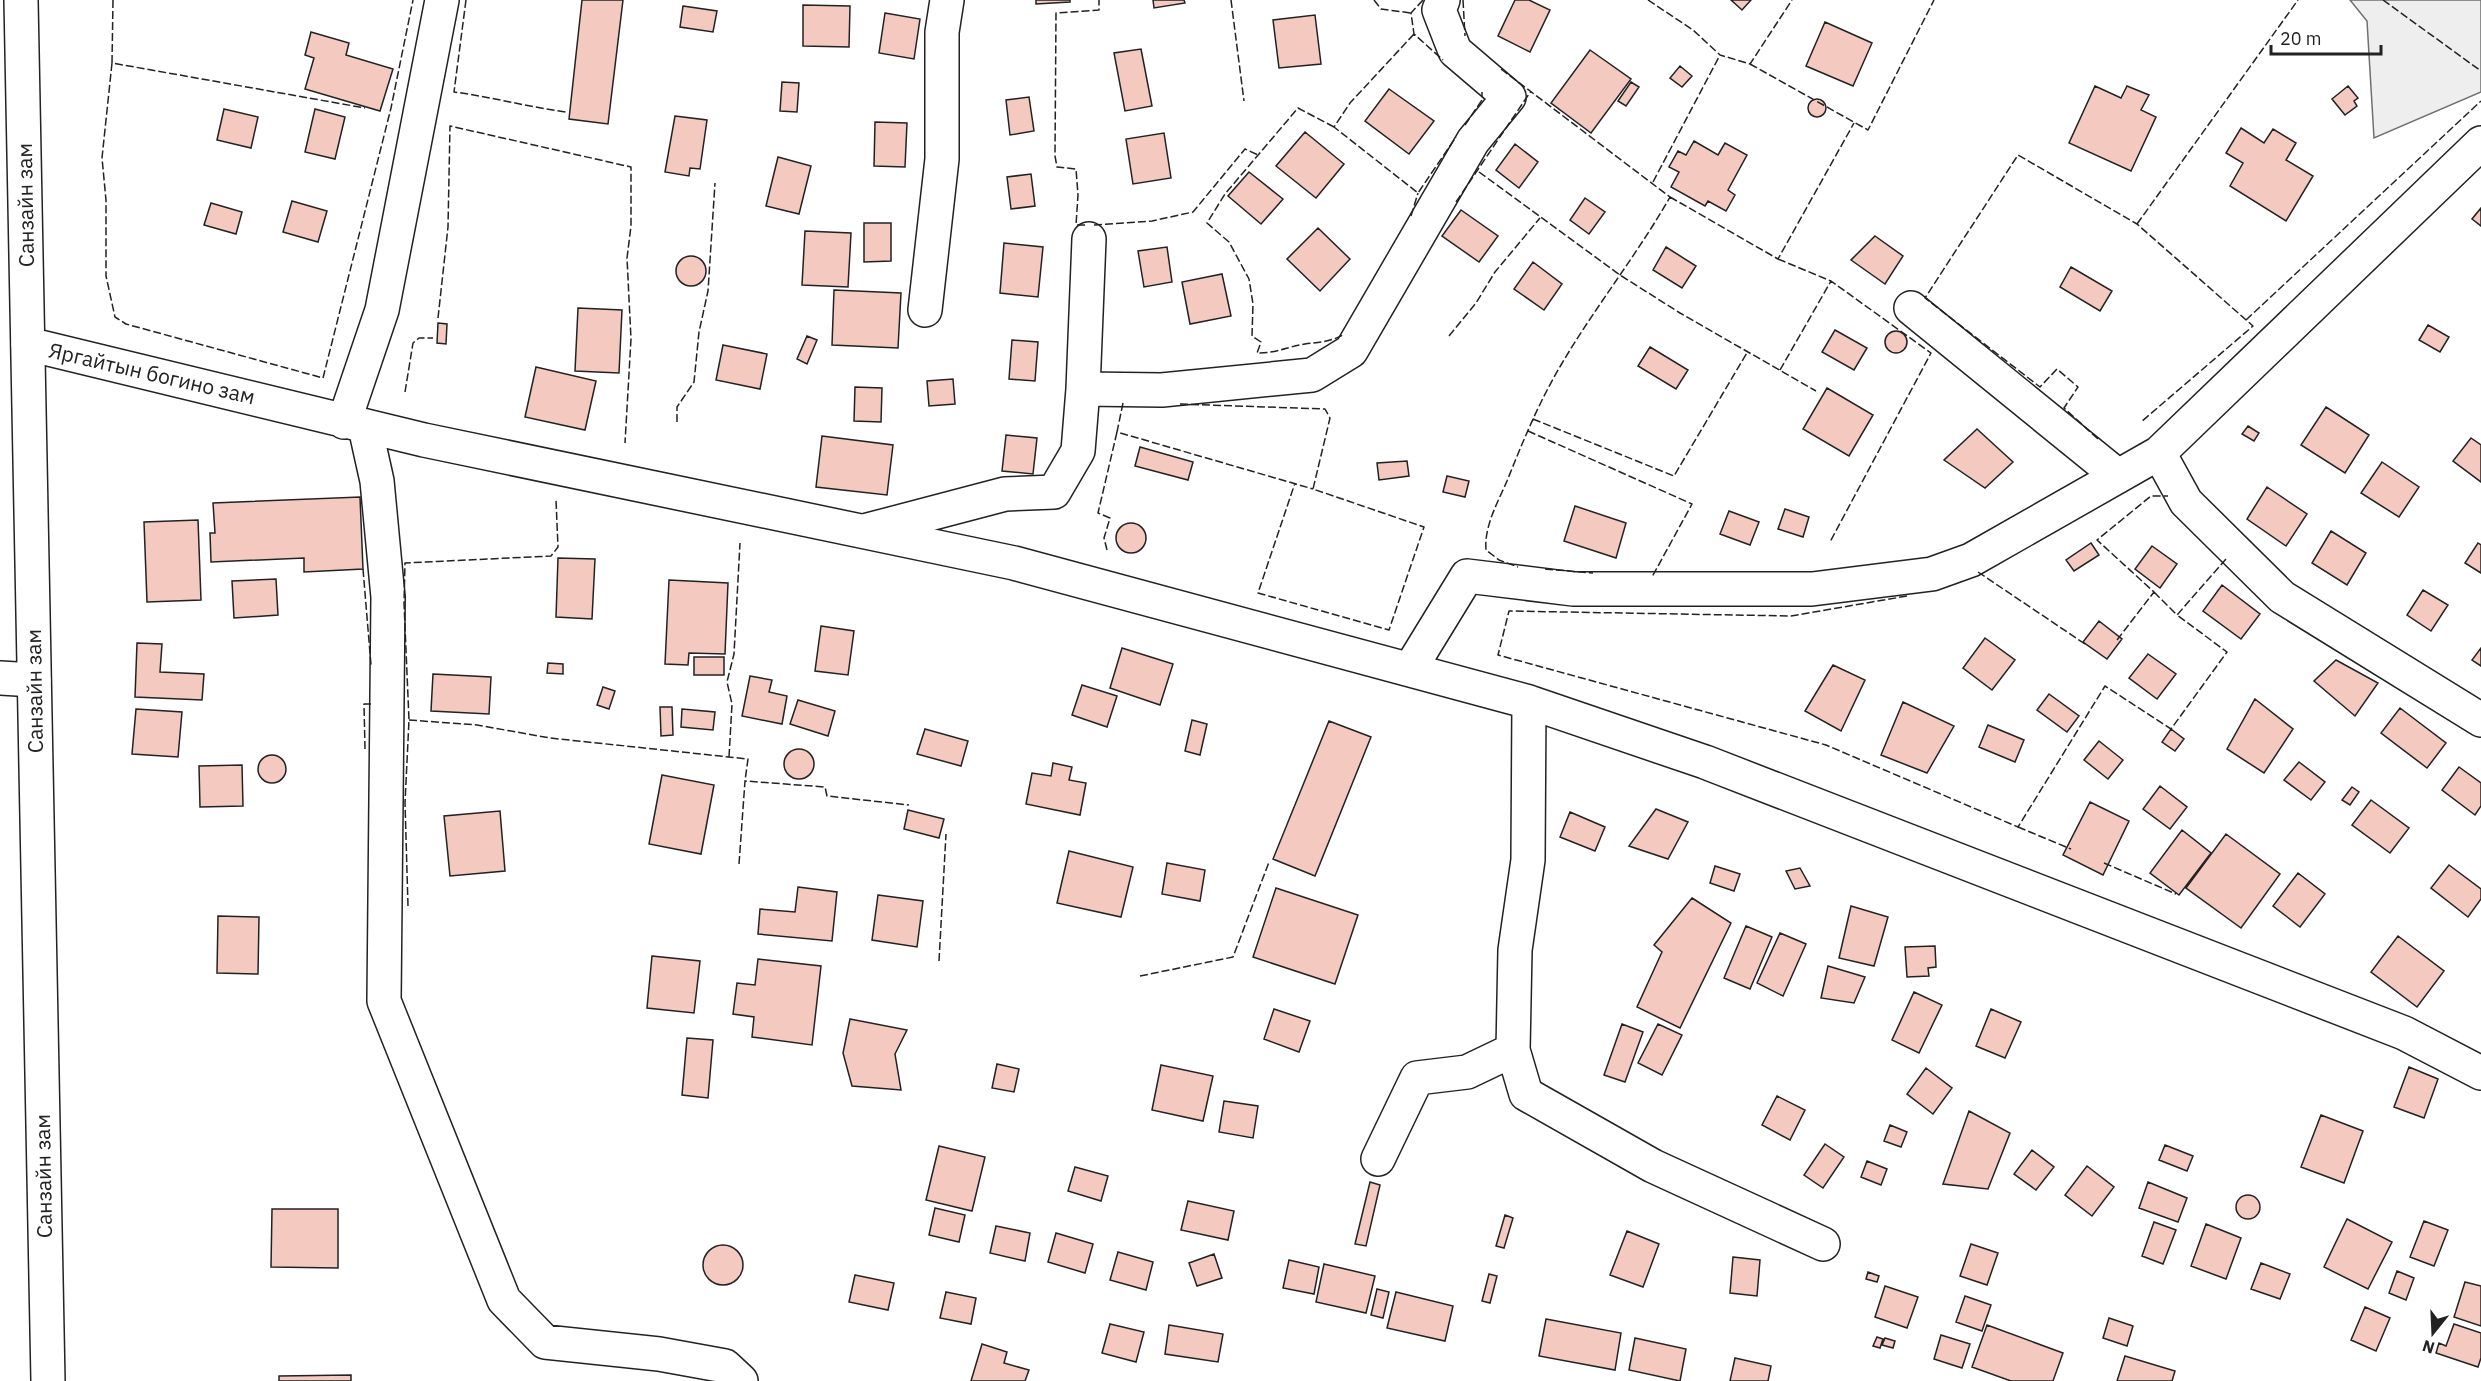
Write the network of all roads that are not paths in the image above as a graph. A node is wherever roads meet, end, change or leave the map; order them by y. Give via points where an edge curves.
1 (21, 0) edge
2 (442, 0) edge
3 (947, 0) edge
4 (1443, 0) edge
5 (2481, 143) edge
6 (1089, 239) dead end
7 (1911, 308) dead end
8 (925, 310) dead end
9 (28, 344) junction
10 (1083, 389) junction
11 (355, 424) junction
12 (2158, 453) junction
13 (2118, 476) junction
14 (862, 532) junction
15 (1410, 669) junction
16 (0, 678) edge
17 (34, 680) junction
18 (1529, 702) junction
19 (2481, 720) edge
20 (1513, 1050) junction
21 (2481, 1073) edge
22 (1378, 1160) dead end
23 (1823, 1244) dead end
24 (48, 1381) edge
25 (741, 1381) edge

1 - 9 street, Санзайн зам
2 - 11 street via 382,310
3 - 8 street via 942,32 942,159
4 - 10 street via 1439,10 1455,51 1509,97 1473,141 1351,351 1312,375 1162,390
5 - 12 street
6 - 10 street
7 - 13 street
9 - 11 street, Яргайтын богино зам
9 - 17 street, Санзайн зам
10 - 14 street via 1078,451 1054,492 1005,494
11 - 14 street, Яргайтын богино зам
11 - 25 street via 377,481 388,597 384,1001 504,1300 545,1342 659,1354 725,1366
12 - 13 street
12 - 19 street via 2186,502 2282,597
13 - 15 street via 1971,561 1932,574 1812,589 1573,589 1467,576
14 - 15 street, Яргайтын богино зам via 1014,563
15 - 18 street, Яргайтын богино зам
16 - 17 street
17 - 24 street, Санзайн зам
18 - 20 street via 1528,860 1515,950
18 - 21 street, Яргайтын богино зам via 1705,762 2404,1033
20 - 22 street via 1467,1072 1417,1078
20 - 23 street via 1526,1094 1653,1166

